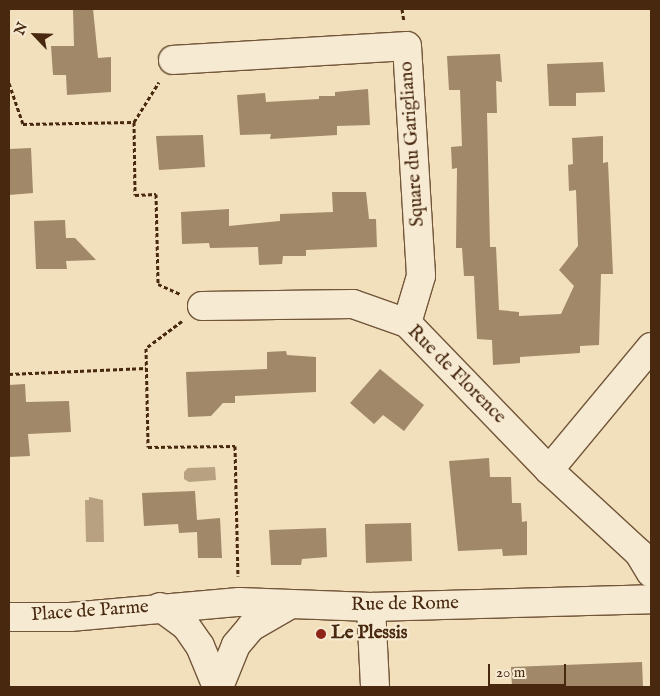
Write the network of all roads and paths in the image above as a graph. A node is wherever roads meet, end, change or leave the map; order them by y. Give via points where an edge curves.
1 (174, 60) joint
2 (9, 83) edge
3 (134, 122) junction
4 (202, 306) junction
5 (407, 323) junction
6 (651, 347) edge
7 (146, 368) junction
8 (9, 374) edge
9 (548, 470) junction
10 (651, 573) edge
11 (651, 599) edge
12 (239, 602) junction
13 (291, 604) junction
14 (160, 607) junction
15 (371, 607) junction
16 (9, 617) edge
17 (218, 687) edge
18 (375, 687) edge

1 - 3 path
1 - 5 street, Square du Garigliano via 407,46 421,276
2 - 3 path via 23,124
3 - 4 path via 135,195 156,194 158,284
4 - 5 street, Rue de Florence via 353,304
4 - 7 path via 146,348
5 - 9 street, Rue de Florence
6 - 9 street
7 - 8 path
7 - 12 path via 148,447 235,446
9 - 10 street, Rue de Florence via 639,553
11 - 15 street, Rue de Rome
12 - 13 street, Rue de Rome
12 - 14 street, Rue de Rome
13 - 15 street, Rue de Rome
13 - 17 street, Place de Parme via 251,627 236,645
14 - 16 street, Place de Parme via 70,617
14 - 17 street, Place de Parme via 186,626 200,646
15 - 18 street

